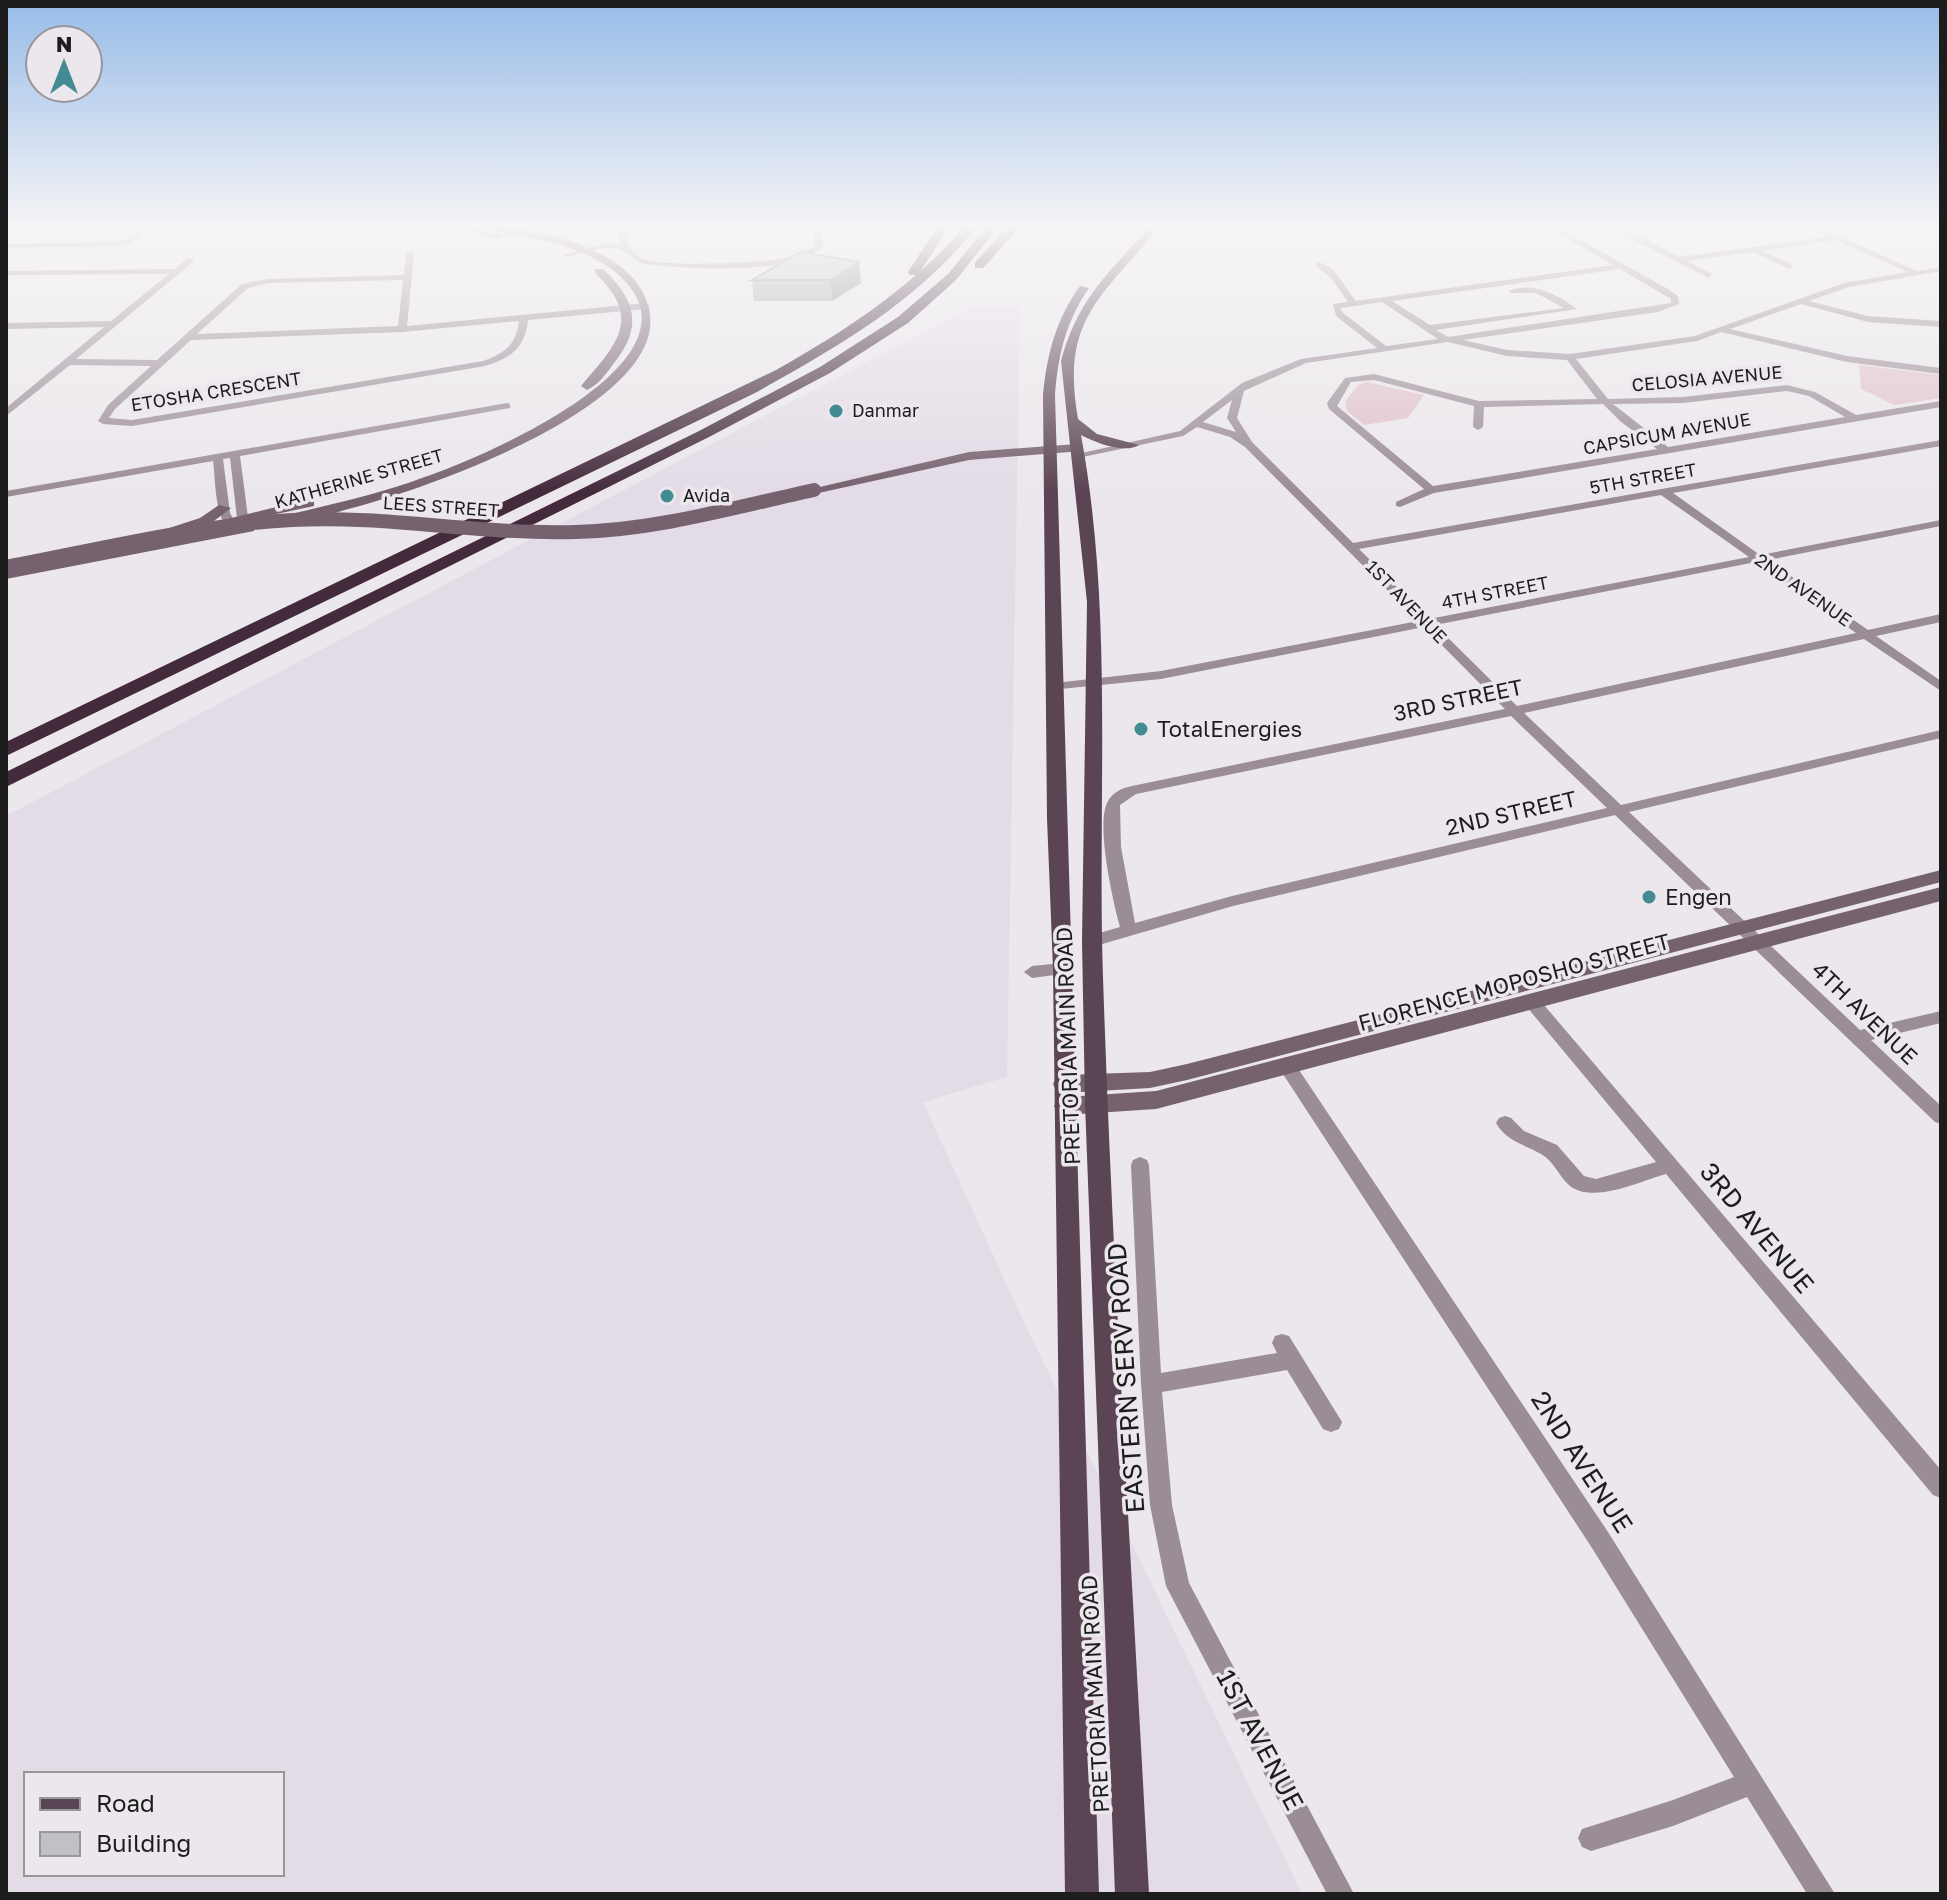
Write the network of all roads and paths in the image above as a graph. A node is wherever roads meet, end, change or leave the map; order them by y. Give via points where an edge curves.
1 (125, 315) edge
2 (211, 315) edge
3 (404, 315) edge
4 (573, 315) edge
5 (627, 315) edge
6 (646, 315) edge
7 (866, 315) edge
8 (877, 315) edge
9 (909, 315) edge
10 (912, 315) edge
11 (1067, 315) edge
12 (1083, 315) edge
13 (1341, 315) edge
14 (1409, 315) edge
15 (1487, 315) edge
16 (1519, 315) edge
17 (1617, 315) edge
18 (1768, 315) edge
19 (1851, 315) edge
20 (1446, 317) dead end
21 (1493, 318) junction
22 (524, 319) junction
23 (903, 320) junction
24 (114, 324) junction
25 (1456, 324) junction
26 (1941, 324) edge
27 (6, 326) edge
28 (859, 327) junction
29 (1428, 328) junction
30 (402, 329) junction
31 (1725, 331) junction
32 (187, 337) junction
33 (1445, 339) junction
34 (1383, 348) junction
35 (1570, 357) junction
36 (67, 362) junction
37 (158, 363) junction
38 (1941, 371) edge
39 (1239, 389) junction
40 (1603, 403) junction
41 (1479, 404) junction
42 (1941, 404) edge
43 (507, 406) dead end
44 (6, 413) edge
45 (1854, 418) junction
46 (1073, 420) junction
47 (1198, 424) junction
48 (1478, 427) dead end
49 (1941, 443) edge
50 (1133, 445) junction
51 (1249, 445) junction
52 (1666, 450) junction
53 (1078, 451) junction
54 (1051, 453) junction
55 (235, 454) junction
56 (218, 457) junction
57 (1431, 490) junction
58 (1665, 493) junction
59 (6, 494) edge
60 (1400, 504) dead end
61 (245, 516) junction
62 (228, 520) junction
63 (1941, 523) edge
64 (1351, 547) junction
65 (1759, 559) junction
66 (6, 560) edge
67 (6, 567) edge
68 (6, 575) edge
69 (1941, 618) edge
70 (1427, 625) junction
71 (1866, 634) junction
72 (1091, 685) junction
73 (1055, 687) junction
74 (1941, 687) edge
75 (1514, 711) junction
76 (1941, 734) edge
77 (6, 750) edge
78 (6, 780) edge
79 (1622, 810) junction
80 (1941, 876) edge
81 (1941, 894) edge
82 (1129, 931) junction
83 (1752, 934) junction
84 (1092, 941) junction
85 (1063, 969) junction
86 (1032, 972) dead end
87 (1532, 1002) junction
88 (1941, 1017) edge
89 (1858, 1037) junction
90 (1287, 1066) junction
91 (1097, 1093) junction
92 (1065, 1095) junction
93 (1941, 1117) edge
94 (1505, 1123) dead end
95 (1140, 1165) dead end
96 (1670, 1165) junction
97 (1151, 1384) junction
98 (1331, 1422) dead end
99 (1941, 1487) edge
100 (1178, 1586) joint
101 (1750, 1783) junction
102 (1591, 1838) dead end
103 (1082, 1894) edge
104 (1132, 1894) edge
105 (1341, 1894) edge
106 (1822, 1894) edge

1 - 24 street
2 - 32 street, ETOSHA CRESCENT
3 - 30 street
4 - 22 street
5 - 61 main road, KATHERINE STREET via 625,339 609,363 579,393 539,419 416,474
6 - 61 main road, KATHERINE STREET via 645,339 628,365 538,431 505,448 347,505
7 - 28 highway
8 - 28 highway
9 - 23 highway
10 - 23 highway
11 - 54 main road, PRETORIA MAIN ROAD via 1055,341 1049,395
12 - 46 main road, PRETORIA MAIN ROAD via 1067,361
13 - 34 street
14 - 29 street
15 - 21 street
16 - 21 street
17 - 33 street
18 - 31 street
19 - 26 street
20 - 25 street
21 - 25 street
22 - 30 street
22 - 37 street, ETOSHA CRESCENT via 517,346 485,363 132,423 103,421 106,411
23 - 78 highway via 763,404
24 - 27 street
24 - 36 street
25 - 29 street
28 - 77 highway via 750,390
29 - 33 street
30 - 32 street
31 - 35 street
31 - 38 street via 1847,359
32 - 37 street, ETOSHA CRESCENT
33 - 34 street
33 - 35 street via 1507,353
34 - 39 street via 1304,361
35 - 40 street
36 - 37 street
36 - 44 street
39 - 47 street
39 - 51 street via 1232,418
40 - 41 street, CELOSIA AVENUE
40 - 45 street, CELOSIA AVENUE via 1787,388 1812,394
40 - 52 street
41 - 48 street
41 - 57 street, CELOSIA AVENUE via 1364,377 1348,380 1332,403
42 - 45 street, CAPSICUM AVENUE
43 - 55 street
45 - 52 street, CAPSICUM AVENUE
46 - 50 main road via 1097,440
46 - 53 main road, PRETORIA MAIN ROAD
47 - 50 street via 1175,436
47 - 51 street, 1ST AVENUE
49 - 58 street, 5TH STREET
50 - 53 street
51 - 64 street, 1ST AVENUE
52 - 57 street, CAPSICUM AVENUE
53 - 54 main road, LEES STREET
53 - 72 main road, PRETORIA MAIN ROAD via 1094,602
54 - 67 main road, LEES STREET, bridge via 873,479 609,530 293,520
54 - 73 main road, PRETORIA MAIN ROAD
55 - 56 street
55 - 61 street
56 - 59 street
56 - 62 street
57 - 60 street, CAPSICUM AVENUE
58 - 64 street, 5TH STREET
58 - 65 street, 2ND AVENUE
61 - 62 main road, KATHERINE STREET
62 - 66 main road, KATHERINE STREET
62 - 68 main road, KATHERINE STREET
63 - 65 street, 4TH STREET
64 - 70 street, 1ST AVENUE
65 - 70 street, 4TH STREET
65 - 71 street, 2ND AVENUE
69 - 71 street, 3RD STREET
70 - 72 street, 4TH STREET
70 - 75 street, 1ST AVENUE
71 - 74 street, 2ND AVENUE
71 - 75 street, 3RD STREET
72 - 73 street, 4TH STREET
72 - 84 main road, PRETORIA MAIN ROAD
73 - 85 main road, PRETORIA MAIN ROAD
75 - 79 street, 1ST AVENUE
75 - 82 street, 3RD STREET via 1121,795 1112,810 1119,892
76 - 79 street, 2ND STREET
79 - 82 street, 2ND STREET via 1232,901
79 - 83 street, 1ST AVENUE
80 - 83 main road, FLORENCE MOPOSHO STREET
81 - 83 main road, FLORENCE MOPOSHO STREET
82 - 84 street, 2ND STREET
83 - 87 main road, FLORENCE MOPOSHO STREET
83 - 89 street, 4TH AVENUE
83 - 91 main road, FLORENCE MOPOSHO STREET
84 - 91 main road, PRETORIA MAIN ROAD
85 - 86 street
85 - 92 main road, PRETORIA MAIN ROAD
87 - 90 main road, FLORENCE MOPOSHO STREET
87 - 96 street, 3RD AVENUE
88 - 89 street
89 - 93 street, 4TH AVENUE
90 - 91 main road, FLORENCE MOPOSHO STREET via 1156,1100
90 - 101 street, 2ND AVENUE via 1600,1540
91 - 92 main road
91 - 104 main road, PRETORIA MAIN ROAD
92 - 103 main road, PRETORIA MAIN ROAD
94 - 96 street via 1518,1136 1551,1150 1588,1187
95 - 97 street, EASTERN SERV ROAD
96 - 99 street, 3RD AVENUE
97 - 98 street via 1287,1351
97 - 100 street, EASTERN SERV ROAD via 1161,1505
100 - 105 street, 1ST AVENUE
101 - 102 street
101 - 106 street, 2ND AVENUE

